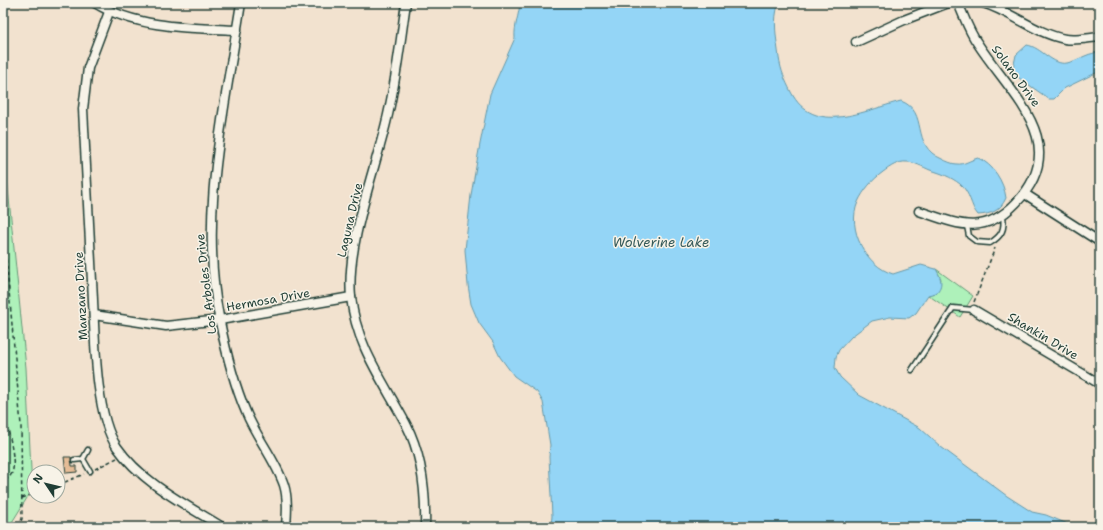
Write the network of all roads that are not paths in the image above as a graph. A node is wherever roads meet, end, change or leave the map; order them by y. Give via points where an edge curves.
1 (95, 3) edge
2 (241, 3) edge
3 (406, 3) edge
4 (948, 3) edge
5 (958, 3) edge
6 (983, 3) edge
7 (109, 12) junction
8 (237, 30) junction
9 (1099, 37) dead end
10 (856, 42) dead end
11 (1025, 194) junction
12 (919, 211) dead end
13 (1003, 216) junction
14 (967, 226) junction
15 (1100, 242) edge
16 (351, 298) junction
17 (974, 310) joint
18 (94, 315) junction
19 (220, 320) junction
20 (912, 370) dead end
21 (1100, 384) edge
22 (88, 450) dead end
23 (83, 459) junction
24 (74, 460) dead end
25 (90, 471) dead end
26 (222, 527) edge
27 (286, 527) edge
28 (425, 527) edge

1 - 7 street
2 - 8 street, Los Arboles Drive
3 - 16 street, Laguna Drive via 387,121 357,234 351,274
4 - 10 street
5 - 11 street, Solano Drive via 976,42 1030,117 1040,142 1037,168
6 - 9 street via 999,8 1047,33 1066,39
7 - 8 street via 130,19 188,28
7 - 18 street, Manzano Drive via 88,68 83,109
8 - 19 street, Los Arboles Drive via 214,186 210,234
11 - 13 street, Solano Drive
11 - 15 street
12 - 14 street, Solano Drive
13 - 14 street, Solano Drive via 992,222
13 - 14 lane via 1004,226 1001,234 990,243 977,242 969,236
16 - 19 street, Hermosa Drive
16 - 28 street, Laguna Drive via 364,348 406,424 418,453 426,508
17 - 20 lane via 953,308
17 - 21 street, Shankin Drive
18 - 19 street, Hermosa Drive via 166,326
18 - 26 street, Manzano Drive via 103,416 116,446 138,472
19 - 27 street, Los Arboles Drive via 246,412 284,485
22 - 23 lane
23 - 24 lane
23 - 25 lane

